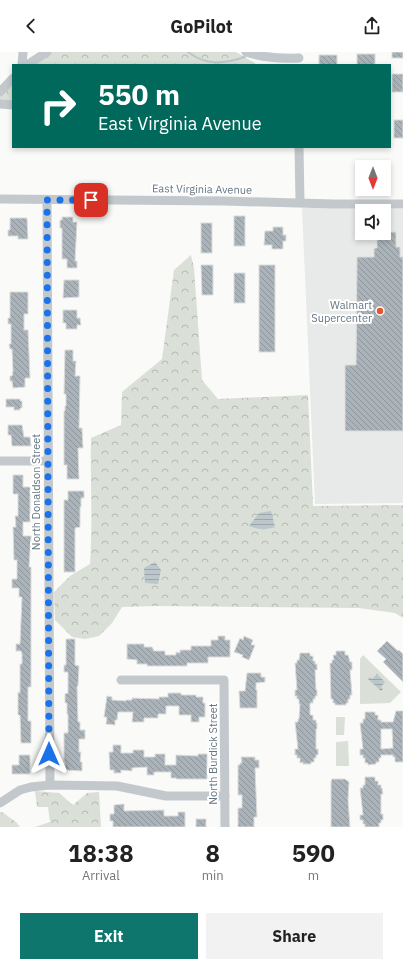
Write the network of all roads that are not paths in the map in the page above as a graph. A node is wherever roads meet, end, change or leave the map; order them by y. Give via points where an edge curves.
1 (22, 52) edge
2 (47, 52) edge
3 (246, 52) edge
4 (299, 58) edge
5 (260, 61) edge
6 (22, 64) edge
7 (29, 64) edge
8 (12, 79) edge
9 (0, 92) edge
10 (0, 104) edge
11 (12, 105) edge
12 (299, 148) edge
13 (0, 199) edge
14 (47, 200) junction
15 (300, 202) junction
16 (403, 204) edge
17 (0, 461) edge
18 (48, 461) junction
19 (121, 680) dead end
20 (50, 785) junction
21 (225, 796) junction
22 (0, 802) edge
23 (225, 827) edge

1 - 6 street
2 - 7 street
3 - 5 street
4 - 5 street
8 - 9 street
10 - 11 street
12 - 15 street
13 - 14 street, East Virginia Avenue
14 - 15 street, East Virginia Avenue
14 - 18 street, North Donaldson Street
15 - 16 street, East Virginia Avenue
17 - 18 street
18 - 20 street, North Donaldson Street
19 - 21 street, North Burdick Street via 224,680
20 - 21 street via 117,786 166,796
20 - 22 street via 20,790
21 - 23 street, North Burdick Street

